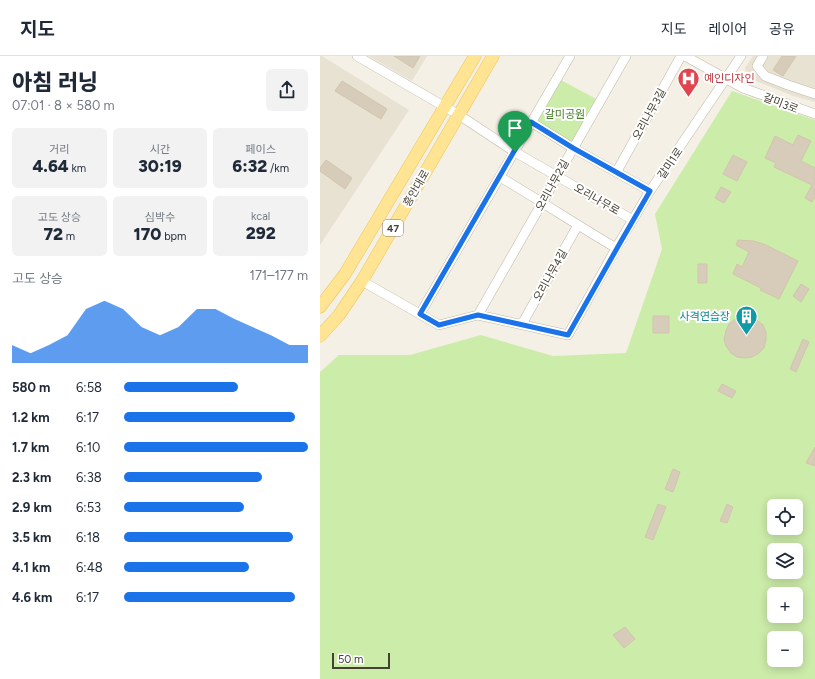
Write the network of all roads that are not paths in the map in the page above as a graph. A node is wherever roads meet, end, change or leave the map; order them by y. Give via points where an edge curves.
1 (357, 56) edge
2 (475, 56) edge
3 (493, 56) edge
4 (570, 56) edge
5 (626, 56) edge
6 (681, 56) edge
7 (684, 56) edge
8 (741, 56) edge
9 (763, 56) edge
10 (727, 79) junction
11 (460, 83) junction
12 (473, 91) junction
13 (815, 94) edge
14 (445, 108) junction
15 (815, 114) edge
16 (459, 115) junction
17 (531, 122) junction
18 (573, 148) junction
19 (515, 152) junction
20 (617, 171) junction
21 (557, 176) junction
22 (500, 177) junction
23 (650, 191) junction
24 (543, 202) junction
25 (633, 220) junction
26 (578, 225) junction
27 (616, 248) junction
28 (362, 281) junction
29 (320, 307) edge
30 (420, 314) junction
31 (478, 315) junction
32 (522, 324) junction
33 (320, 336) edge

1 - 14 street, 오리나무로
2 - 11 main road, 흥안대로 / 47
3 - 12 main road, 흥안대로 / 47
4 - 17 street
5 - 18 street, 오리나무2길
6 - 20 street, 오리나무3길
7 - 10 street, 갈미3로
8 - 10 street, 갈미1로
9 - 13 street via 757,66 765,76
10 - 15 street, 갈미3로 via 743,88
10 - 23 street, 갈미1로
11 - 12 main road
11 - 14 main road, 흥안대로 / 47
12 - 16 main road, 흥안대로 / 47
14 - 16 street, 오리나무로
14 - 29 main road, 흥안대로 / 47 via 345,274
16 - 19 street, 오리나무로
16 - 28 main road, 흥안대로 / 47
17 - 18 street
17 - 19 street
18 - 20 street
18 - 21 street, 오리나무2길
19 - 21 street, 오리나무로
19 - 22 street
20 - 23 street
21 - 24 street, 오리나무2길
21 - 25 street, 오리나무로
22 - 24 street
22 - 30 street
23 - 25 street, 갈미1로
24 - 26 street
24 - 31 street, 오리나무2길
25 - 27 street, 갈미1로
26 - 27 street
26 - 32 street, 오리나무4길
27 - 32 street, 갈미1로 via 568,335
28 - 30 street
28 - 33 main road, 흥안대로 / 47 via 339,315
30 - 31 street via 439,325
31 - 32 street

